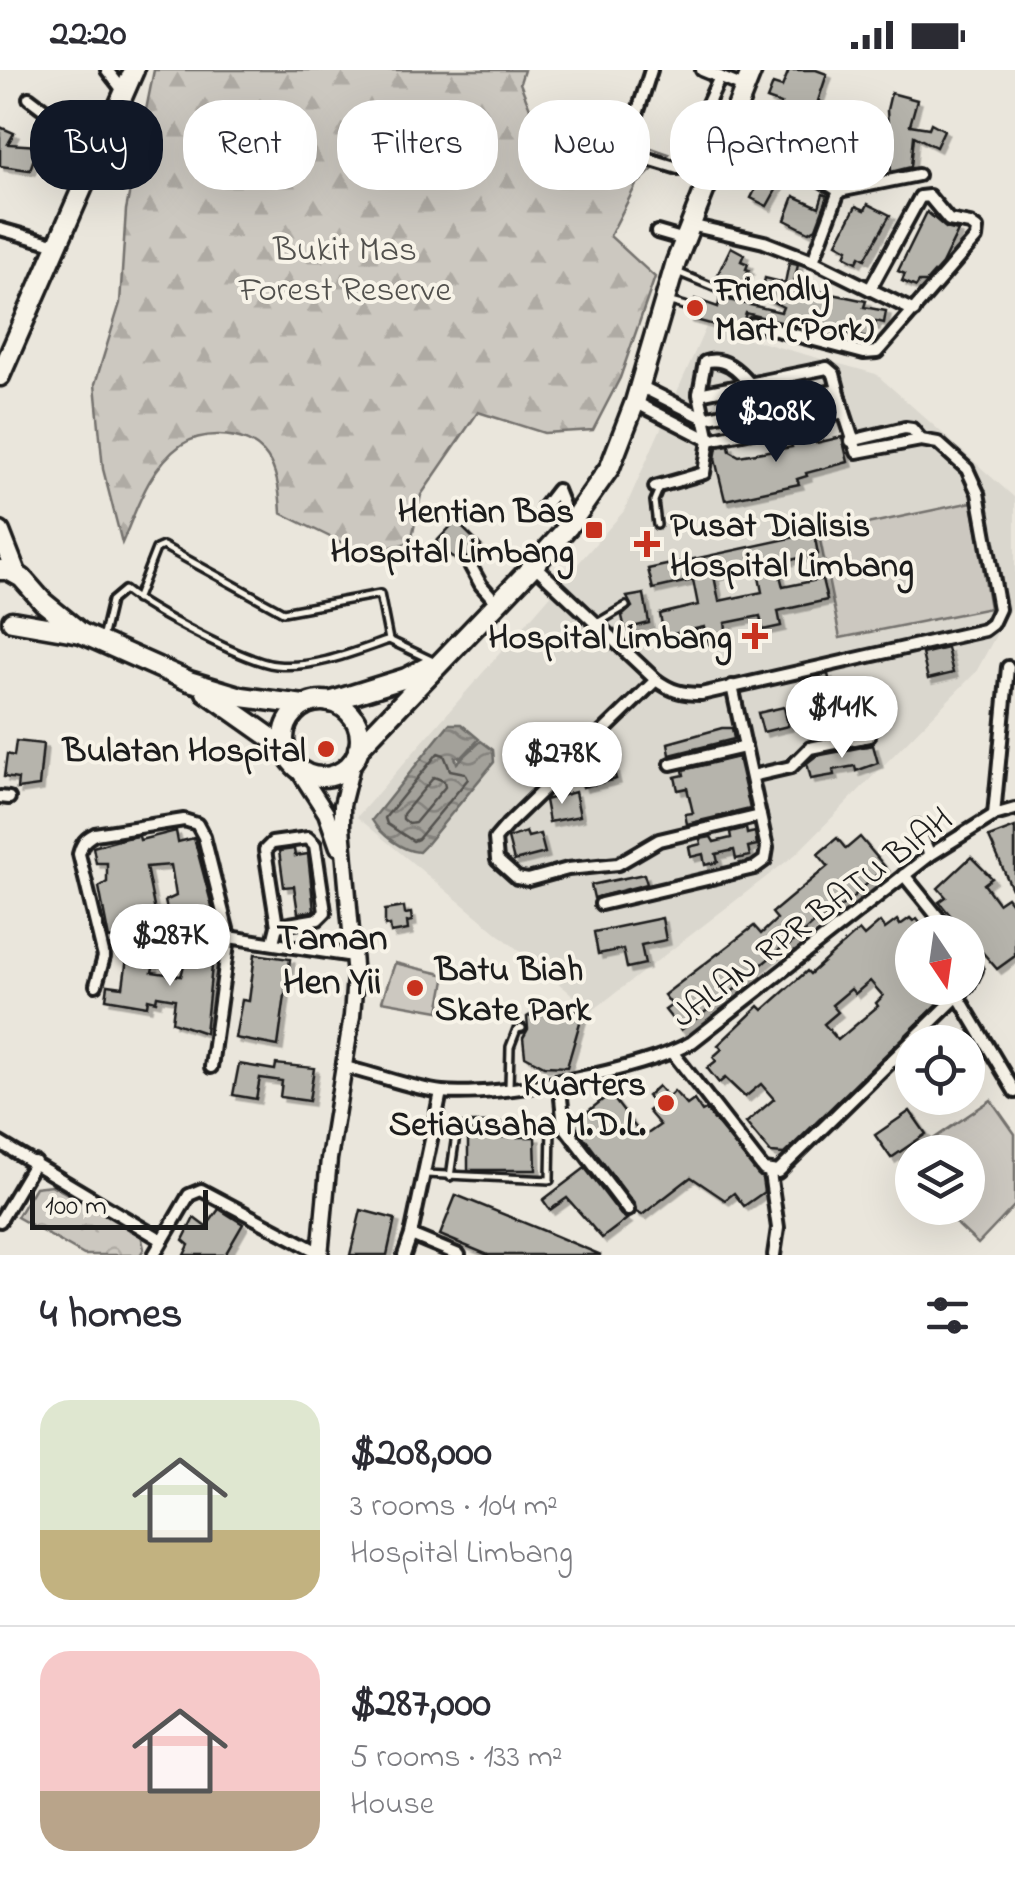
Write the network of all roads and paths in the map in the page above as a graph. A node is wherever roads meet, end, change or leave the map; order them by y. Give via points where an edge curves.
1 (106, 70) edge
2 (134, 70) edge
3 (651, 70) edge
4 (702, 70) edge
5 (720, 77) junction
6 (749, 79) edge
7 (126, 94) junction
8 (29, 98) dead end
9 (32, 100) edge
10 (123, 100) edge
11 (918, 175) dead end
12 (82, 190) edge
13 (705, 190) edge
14 (836, 190) edge
15 (839, 192) junction
16 (0, 229) edge
17 (657, 232) dead end
18 (688, 232) junction
19 (57, 245) junction
20 (813, 261) junction
21 (674, 271) junction
22 (870, 288) junction
23 (738, 297) dead end
24 (664, 300) junction
25 (685, 306) dead end
26 (914, 311) junction
27 (753, 324) dead end
28 (0, 376) edge
29 (750, 384) junction
30 (838, 390) junction
31 (638, 394) junction
32 (699, 394) junction
33 (844, 412) junction
34 (704, 418) junction
35 (709, 440) junction
36 (658, 487) joint
37 (543, 508) dead end
38 (657, 525) dead end
39 (568, 527) junction
40 (0, 532) edge
41 (470, 565) dead end
42 (534, 565) junction
43 (14, 576) edge
44 (136, 600) junction
45 (498, 604) junction
46 (626, 606) dead end
47 (6, 622) edge
48 (596, 624) junction
49 (81, 633) junction
50 (389, 640) junction
51 (102, 642) junction
52 (443, 658) junction
53 (1008, 667) dead end
54 (189, 680) junction
55 (656, 680) junction
56 (732, 686) junction
57 (329, 702) junction
58 (304, 705) junction
59 (869, 736) dead end
60 (284, 747) junction
61 (746, 747) junction
62 (356, 755) junction
63 (671, 764) dead end
64 (297, 768) junction
65 (752, 776) junction
66 (1015, 810) edge
67 (994, 815) junction
68 (760, 816) junction
69 (916, 826) dead end
70 (930, 856) junction
71 (343, 862) junction
72 (904, 875) junction
73 (346, 889) junction
74 (322, 892) junction
75 (601, 904) dead end
76 (936, 915) edge
77 (277, 926) junction
78 (229, 937) junction
79 (273, 942) junction
80 (352, 956) junction
81 (96, 985) dead end
82 (949, 1005) edge
83 (972, 1005) edge
84 (522, 1028) dead end
85 (673, 1054) junction
86 (211, 1067) dead end
87 (344, 1067) junction
88 (559, 1080) junction
89 (509, 1088) junction
90 (441, 1092) junction
91 (1015, 1092) edge
92 (551, 1126) junction
93 (564, 1126) junction
94 (0, 1143) edge
95 (35, 1162) junction
96 (770, 1173) junction
97 (423, 1174) junction
98 (450, 1178) junction
99 (628, 1210) dead end
100 (0, 1221) edge
101 (411, 1236) junction
102 (162, 1240) junction
103 (320, 1254) edge
104 (154, 1255) edge
105 (404, 1255) edge
106 (459, 1255) edge
107 (774, 1255) edge

1 - 7 street
2 - 7 highway
3 - 5 street via 624,152 678,168
4 - 5 street
5 - 6 street
7 - 10 highway
8 - 9 street
11 - 15 street
12 - 19 highway
13 - 18 highway
14 - 15 street
15 - 20 street
16 - 19 street
17 - 18 street
18 - 20 street via 764,242
18 - 21 highway
19 - 28 highway
20 - 22 street
21 - 23 lane
21 - 24 highway
22 - 26 street
22 - 26 street via 917,200 928,196 947,219 974,226 978,234
24 - 25 lane
24 - 31 highway
26 - 27 street via 871,354
29 - 30 street via 827,368
29 - 32 street
29 - 32 street via 732,366 711,359 701,368
30 - 33 street
30 - 34 street
31 - 34 street
31 - 35 street
31 - 39 highway via 610,467
32 - 34 street
33 - 35 street
33 - 56 street via 860,453 920,440 938,443 974,479 1000,609 984,630
34 - 35 street
35 - 36 street via 701,476
36 - 38 lane
37 - 39 street via 558,490 559,519
39 - 42 highway
40 - 43 highway
41 - 45 street
42 - 45 highway
42 - 48 street
43 - 47 highway via 29,602 20,617
43 - 49 highway
44 - 50 lane via 275,665 333,660
44 - 50 lane via 162,546 284,612 380,594
44 - 51 lane via 124,590 111,601
45 - 52 highway
46 - 48 lane
47 - 49 highway
48 - 55 street
49 - 51 highway
50 - 52 lane
51 - 54 highway
52 - 57 highway via 406,678
52 - 62 highway
53 - 67 street
54 - 58 highway via 242,697
54 - 60 highway
55 - 56 street via 687,694
55 - 68 street via 507,825 495,839 497,860 528,880 618,864 659,840
56 - 61 street
57 - 58 highway
57 - 62 highway via 357,724
58 - 60 highway via 287,722
59 - 65 street via 810,748 791,767
60 - 64 highway
61 - 63 street
61 - 65 street
62 - 64 highway via 344,770 320,777
62 - 71 main road via 342,805
64 - 71 main road via 326,814
65 - 68 street
66 - 67 street, JALAN RPR BATU BIAH
67 - 70 street, JALAN RPR BATU BIAH
68 - 75 street via 767,854 760,865
69 - 70 street
70 - 72 street, JALAN RPR BATU BIAH
71 - 73 main road
72 - 76 street
72 - 85 street, JALAN RPR BATU BIAH
73 - 74 street
73 - 80 main road
74 - 77 street via 321,918
74 - 77 street via 311,839 269,844
77 - 79 street
78 - 79 street
78 - 81 street via 197,824 184,820 96,834 86,838 80,854 104,957
78 - 86 street
79 - 80 street
80 - 87 main road
82 - 96 street via 786,1167
83 - 91 street
84 - 89 lane via 510,1047
85 - 88 street, JALAN RPR BATU BIAH
85 - 96 street
87 - 90 street, JALAN RPR BATU BIAH
87 - 103 main road
88 - 89 street, JALAN RPR BATU BIAH
88 - 93 street
89 - 90 street, JALAN RPR BATU BIAH
90 - 97 street
92 - 93 lane
92 - 98 lane via 462,1128
92 - 98 lane via 550,1180
93 - 99 street
94 - 95 street
95 - 100 street
95 - 102 street
96 - 107 street via 778,1228
97 - 98 lane
97 - 101 street
101 - 105 street
101 - 106 street
102 - 103 street via 189,1196 201,1190
102 - 104 street

